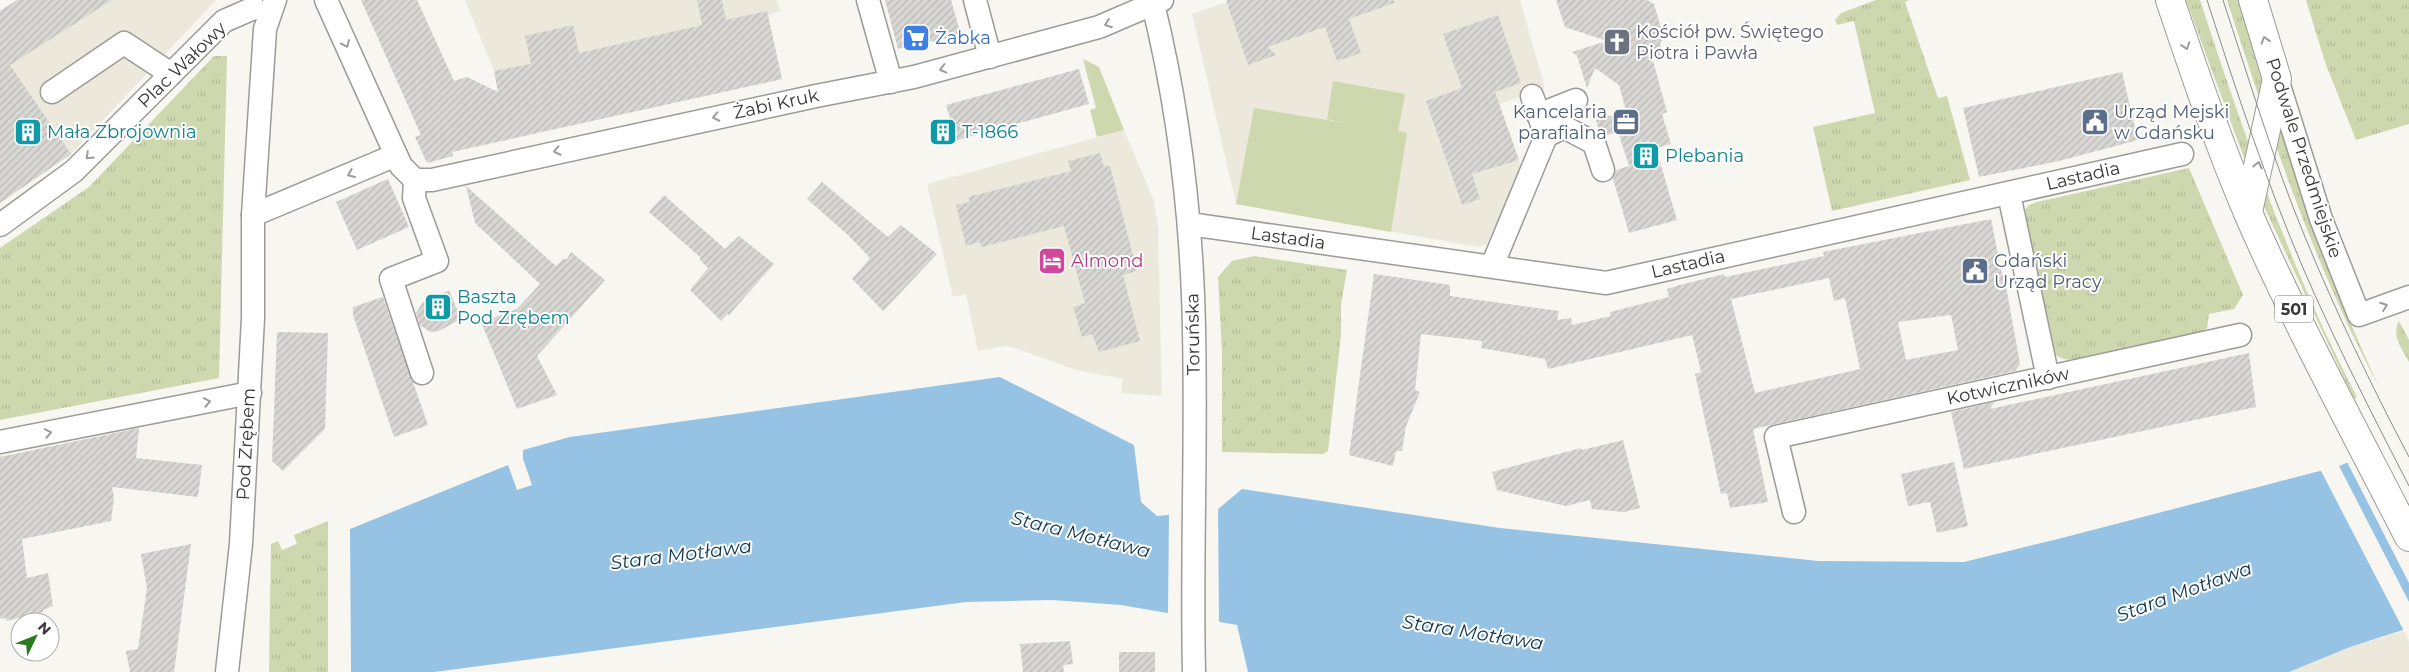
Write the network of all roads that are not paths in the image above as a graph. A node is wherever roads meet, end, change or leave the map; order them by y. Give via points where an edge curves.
1 (326, 0) edge
2 (868, 0) edge
3 (975, 0) edge
4 (2170, 0) edge
5 (2253, 0) edge
6 (1156, 2) edge
7 (261, 3) edge
8 (990, 57) junction
9 (171, 74) junction
10 (2277, 79) junction
11 (890, 82) junction
12 (52, 92) dead end
13 (1576, 100) dead end
14 (1539, 116) junction
15 (2182, 154) dead end
16 (396, 155) junction
17 (1603, 170) dead end
18 (415, 180) junction
19 (2009, 194) junction
20 (2248, 212) junction
21 (254, 215) junction
22 (1189, 224) junction
23 (0, 225) edge
24 (1492, 266) junction
25 (2409, 297) edge
26 (2240, 335) dead end
27 (422, 373) dead end
28 (2048, 378) junction
29 (250, 393) junction
30 (0, 442) edge
31 (1794, 512) dead end
32 (2409, 537) edge
33 (227, 672) edge
34 (1194, 672) edge

1 -> 16 street
2 - 11 street
3 - 8 street
4 -> 20 main road, 501 via 2216,133
10 -> 5 main road, Podwale Przedmiejskie
6 -> 8 street, Żabi Kruk via 1110,23
6 - 22 street, Toruńska
7 - 9 street, Plac Wałowy via 224,21
7 - 21 street, Pod Zrębem via 265,29
8 -> 11 street, Żabi Kruk
9 - 12 street via 124,42
9 -> 23 street, Plac Wałowy via 74,171
20 -> 10 main road
10 -> 25 street, Podwale Przedmiejskie via 2321,219 2359,315
11 -> 18 street, Żabi Kruk via 432,180
13 - 14 street
14 - 17 street via 1594,143
14 - 24 street
15 - 19 street, Lastadia
16 - 18 street via 401,166
16 -> 21 street
18 - 27 street via 414,198 437,261 390,279
19 - 24 street, Lastadia via 1606,283
19 - 28 street
20 - 32 main road, 501
21 - 29 street, Pod Zrębem
22 - 24 street, Lastadia
22 - 34 street, Toruńska via 1193,312
26 - 28 street, Kotwiczników
28 - 31 street, Kotwiczników via 1776,437
30 -> 29 street
29 - 33 street, Pod Zrębem via 241,544

